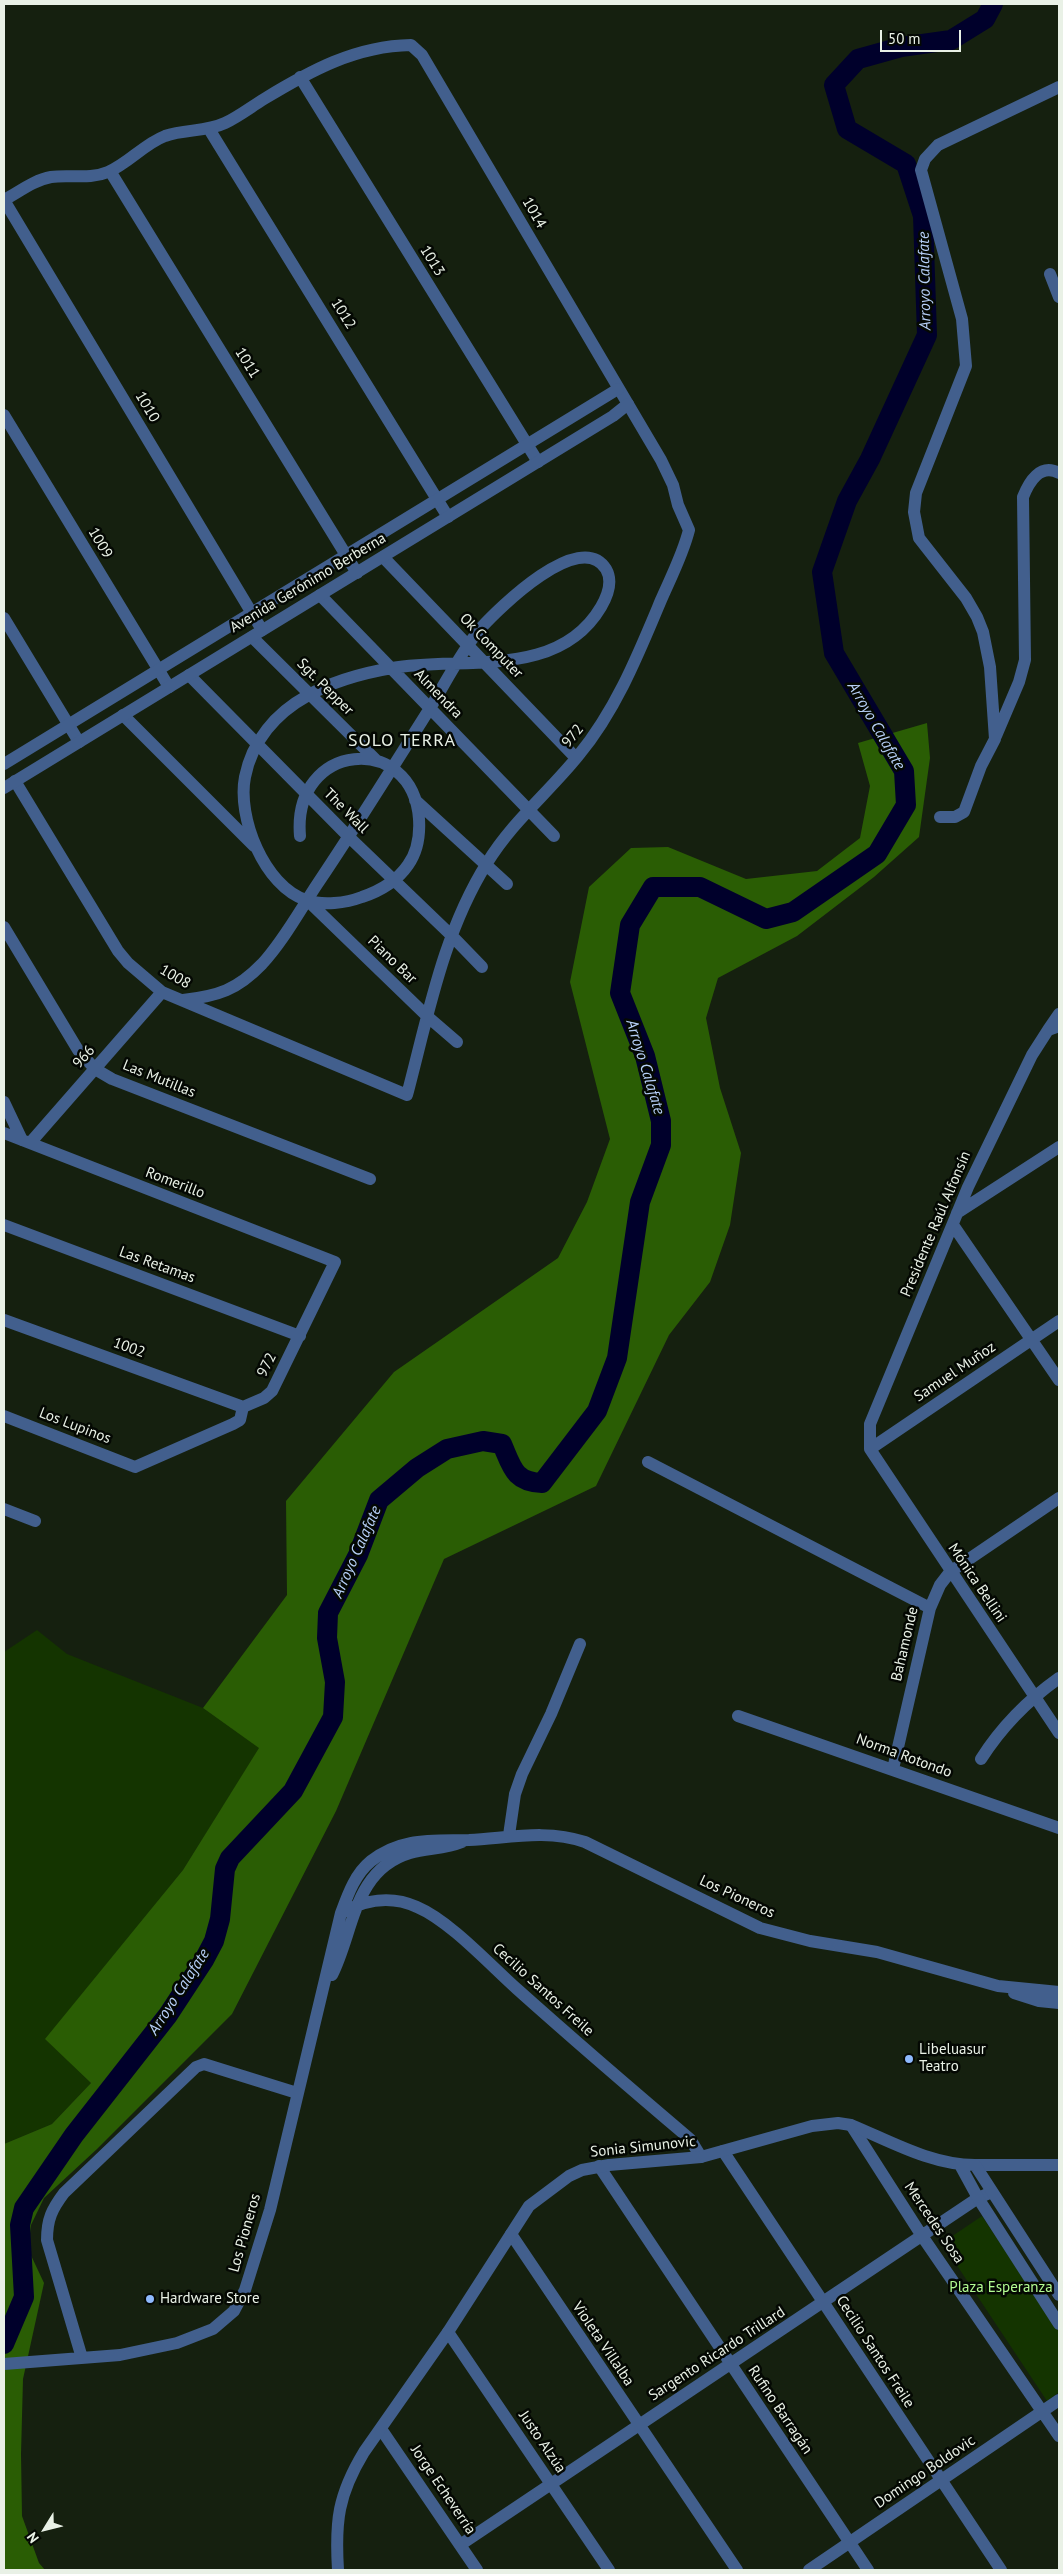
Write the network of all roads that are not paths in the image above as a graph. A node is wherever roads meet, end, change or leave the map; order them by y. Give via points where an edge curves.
1 (300, 77) junction
2 (1059, 87) edge
3 (209, 129) junction
4 (110, 171) junction
5 (4, 200) edge
6 (1050, 274) dead end
7 (1059, 298) edge
8 (618, 389) junction
9 (628, 404) junction
10 (4, 415) edge
11 (527, 445) junction
12 (538, 462) junction
13 (1059, 473) edge
14 (438, 500) junction
15 (448, 517) junction
16 (347, 556) junction
17 (383, 557) junction
18 (357, 572) junction
19 (320, 595) junction
20 (253, 614) junction
21 (4, 618) edge
22 (257, 634) junction
23 (468, 646) junction
24 (484, 662) junction
25 (458, 663) junction
26 (390, 669) junction
27 (159, 670) junction
28 (189, 675) junction
29 (169, 687) junction
30 (309, 694) junction
31 (429, 709) junction
32 (123, 715) junction
33 (69, 724) junction
34 (995, 739) junction
35 (79, 742) junction
36 (257, 744) junction
37 (576, 758) junction
38 (376, 760) junction
39 (4, 764) edge
40 (392, 768) junction
41 (15, 781) junction
42 (4, 788) edge
43 (306, 794) junction
44 (413, 798) junction
45 (528, 808) junction
46 (940, 817) dead end
47 (300, 836) dead end
48 (554, 836) dead end
49 (349, 837) junction
50 (258, 850) junction
51 (485, 865) junction
52 (394, 881) junction
53 (507, 884) dead end
54 (306, 900) junction
55 (4, 927) edge
56 (452, 935) junction
57 (482, 967) dead end
58 (162, 992) junction
59 (181, 1000) junction
60 (1059, 1014) edge
61 (428, 1017) junction
62 (1054, 1028) edge
63 (457, 1042) dead end
64 (95, 1069) junction
65 (407, 1095) joint
66 (4, 1102) edge
67 (4, 1133) edge
68 (26, 1142) junction
69 (1059, 1147) edge
70 (370, 1179) dead end
71 (955, 1219) junction
72 (4, 1225) edge
73 (335, 1262) joint
74 (4, 1320) edge
75 (1059, 1321) edge
76 (300, 1336) junction
77 (1032, 1339) junction
78 (1059, 1380) edge
79 (243, 1407) junction
80 (4, 1416) edge
81 (870, 1449) junction
82 (648, 1462) dead end
83 (134, 1467) joint
84 (1059, 1498) edge
85 (4, 1509) edge
86 (35, 1522) dead end
87 (950, 1572) junction
88 (930, 1608) junction
89 (580, 1644) dead end
90 (1059, 1678) edge
91 (1034, 1695) junction
92 (738, 1716) dead end
93 (1059, 1733) edge
94 (981, 1759) dead end
95 (893, 1769) junction
96 (1059, 1828) edge
97 (510, 1835) junction
98 (469, 1840) junction
99 (356, 1904) junction
100 (341, 1913) junction
101 (324, 1985) junction
102 (998, 1986) junction
103 (1059, 1992) edge
104 (1059, 2003) edge
105 (297, 2093) junction
106 (851, 2125) junction
107 (723, 2151) junction
108 (701, 2157) junction
109 (960, 2165) junction
110 (1059, 2165) edge
111 (599, 2166) junction
112 (975, 2166) junction
113 (992, 2192) junction
114 (978, 2198) junction
115 (511, 2234) junction
116 (922, 2236) junction
117 (1059, 2295) edge
118 (824, 2303) junction
119 (1059, 2324) edge
120 (448, 2332) junction
121 (82, 2358) junction
122 (4, 2364) edge
123 (730, 2365) junction
124 (1059, 2400) edge
125 (1043, 2412) junction
126 (638, 2425) junction
127 (381, 2429) junction
128 (1059, 2436) edge
129 (940, 2481) junction
130 (550, 2483) junction
131 (849, 2543) junction
132 (460, 2544) junction
133 (338, 2570) edge
134 (477, 2570) edge
135 (609, 2570) edge
136 (737, 2570) edge
137 (809, 2570) edge
138 (868, 2570) edge
139 (1001, 2570) edge

1 - 3 street via 224,124
1 - 8 street, 1014 via 341,58 387,45 411,45 422,54
1 - 11 street, 1013
2 - 34 street via 938,145 925,159 921,170 962,319 966,366 916,493 914,512 918,538 966,598 983,632 990,667
3 - 4 street via 164,136 147,144
3 - 14 street, 1012
4 - 5 street via 96,176 41,179
4 - 16 street, 1011
5 - 20 street, 1010
6 - 7 street
8 - 9 street, 972
8 - 11 street, Avenida Gerónimo Berberna
9 - 12 street, Avenida Gerónimo Berberna
9 - 37 street, 972 via 673,485 689,530 617,699
10 - 27 street, 1009
11 - 12 street, 1013
11 - 14 street, Avenida Gerónimo Berberna
12 - 15 street, Avenida Gerónimo Berberna
13 - 34 street via 1040,472 1029,482 1023,497 1025,660
14 - 15 street, 1012
14 - 16 street, Avenida Gerónimo Berberna
15 - 17 street, Avenida Gerónimo Berberna
16 - 18 street, 1011
16 - 20 street, Avenida Gerónimo Berberna
17 - 18 street, Avenida Gerónimo Berberna
17 - 23 street, Ok Computer
18 - 19 street, Avenida Gerónimo Berberna
19 - 22 street, Avenida Gerónimo Berberna
19 - 26 street, Almendra
20 - 22 street, 1010
20 - 27 street, Avenida Gerónimo Berberna
21 - 33 street
22 - 28 street, Avenida Gerónimo Berberna
22 - 30 street, Sgt. Pepper
23 - 24 street, Ok Computer
23 - 24 street via 503,606 534,579 554,567 582,557 594,558 602,564 610,584 607,596 600,610 579,634 534,656
23 - 25 street
24 - 25 street
24 - 37 street, Ok Computer
25 - 26 street
25 - 31 street
26 - 30 street via 348,678
26 - 31 street, Almendra
27 - 29 street, 1009
27 - 33 street, Avenida Gerónimo Berberna
28 - 29 street, Avenida Gerónimo Berberna
28 - 36 street, The Wall
29 - 32 street, Avenida Gerónimo Berberna
30 - 36 street via 279,715
30 - 38 street, Sgt. Pepper
31 - 40 street
31 - 45 street, Almendra
32 - 35 street, Avenida Gerónimo Berberna
32 - 50 street
33 - 35 street
33 - 39 street, Avenida Gerónimo Berberna
34 - 46 street via 964,812 955,817
35 - 41 street, Avenida Gerónimo Berberna
36 - 43 street, The Wall
36 - 50 street via 244,779 243,800
37 - 45 street, 972
38 - 40 street
38 - 43 street via 348,760 335,764 318,777
40 - 44 street
40 - 49 street
41 - 42 street, Avenida Gerónimo Berberna
41 - 58 street, 1008 via 118,951
43 - 47 street via 301,806
43 - 49 street, The Wall
44 - 51 street
44 - 52 street via 419,821 417,848 411,861
45 - 48 street, Almendra
45 - 51 street, 972 via 502,838
49 - 52 street, The Wall
49 - 54 street
50 - 54 street, Piano Bar via 277,879
51 - 53 street
51 - 56 street, 972
52 - 54 street via 377,892 352,900 321,903
52 - 56 street, The Wall
54 - 59 street via 272,952 241,982 221,994
54 - 61 street, Piano Bar
55 - 64 street, Las Mutillas via 78,1050
56 - 57 street, The Wall
56 - 61 street, 972
58 - 59 street, 1008
58 - 64 street, 966
59 - 65 street, 1008
60 - 62 street, Presidente Raúl Alfonsín
61 - 63 street, Piano Bar
61 - 65 street, 972
62 - 71 street, Presidente Raúl Alfonsín via 1032,1055
64 - 68 street, 966
64 - 70 street, Las Mutillas via 112,1079
66 - 68 street
67 - 68 street, Romerillo
68 - 73 street, Romerillo
69 - 71 street
71 - 77 street
71 - 81 street, Presidente Raúl Alfonsín via 870,1424
72 - 76 street, Las Retamas
73 - 76 street, 972
74 - 79 street, 1002
75 - 77 street, Samuel Muñoz
76 - 79 street, 972 via 272,1391
77 - 78 street
77 - 81 street, Samuel Muñoz
79 - 83 street, 972 via 240,1420 233,1424
80 - 83 street, Los Lupinos
81 - 87 street, Mónica Bellini
82 - 88 street
84 - 87 street, Bahamonde
85 - 86 street
87 - 88 street, Bahamonde
87 - 91 street, Mónica Bellini
88 - 95 street, Bahamonde
89 - 97 street via 522,1774 515,1794
90 - 91 street
91 - 93 street, Mónica Bellini
91 - 94 street
92 - 95 street, Norma Rotondo
95 - 96 street, Norma Rotondo
97 - 98 street, Los Pioneros
97 - 102 street, Los Pioneros via 570,1837 760,1928 810,1941 877,1952
98 - 99 street, Los Pioneros via 396,1860 375,1876
98 - 100 street, Los Pioneros via 436,1839 389,1849 359,1874
99 - 100 street, Cecilio Santos Freile
99 - 101 street, Los Pioneros via 333,1974
99 - 108 street, Cecilio Santos Freile via 389,1900 417,1907 443,1924 690,2138
100 - 101 street, Los Pioneros
101 - 105 street, Los Pioneros
102 - 103 street, Los Pioneros
102 - 104 street, Los Pioneros via 1026,1997
105 - 121 street, Los Pioneros via 270,2210 245,2290 234,2311 214,2329 192,2339 120,2355
105 - 121 street via 204,2064 196,2067 64,2193 51,2210 47,2240
106 - 107 street, Sonia Simunovic via 812,2126
106 - 109 street, Sonia Simunovic via 926,2156
106 - 116 street, Mercedes Sosa
107 - 108 street, Sonia Simunovic
107 - 118 street, Cecilio Santos Freile
108 - 111 street, Sonia Simunovic
109 - 112 street, Sonia Simunovic
109 - 114 street
110 - 112 street, Sonia Simunovic
111 - 115 street, Sonia Simunovic via 569,2176 544,2193 529,2206
111 - 123 street, Rufino Barragán
112 - 113 street
113 - 114 street, Sargento Ricardo Trillard
113 - 117 street
114 - 116 street, Sargento Ricardo Trillard
114 - 119 street
115 - 120 street, Sonia Simunovic
115 - 126 street, Violeta Villalba
116 - 118 street, Sargento Ricardo Trillard
116 - 125 street, Mercedes Sosa
118 - 123 street, Sargento Ricardo Trillard
118 - 129 street, Cecilio Santos Freile
120 - 127 street, Sonia Simunovic
120 - 130 street, Justo Alzúa
121 - 122 street, Los Pioneros
123 - 126 street, Sargento Ricardo Trillard
123 - 131 street, Rufino Barragán
124 - 125 street, Domingo Boldovic
125 - 128 street, Mercedes Sosa
125 - 129 street, Domingo Boldovic
126 - 130 street, Sargento Ricardo Trillard
126 - 136 street, Violeta Villalba
127 - 132 street, Jorge Echeverría
127 - 133 street, Sonia Simunovic via 353,2470 340,2504
129 - 131 street, Domingo Boldovic
129 - 139 street, Cecilio Santos Freile
130 - 132 street, Sargento Ricardo Trillard
130 - 135 street, Justo Alzúa
131 - 137 street, Domingo Boldovic
131 - 138 street, Rufino Barragán
132 - 134 street, Jorge Echeverría

